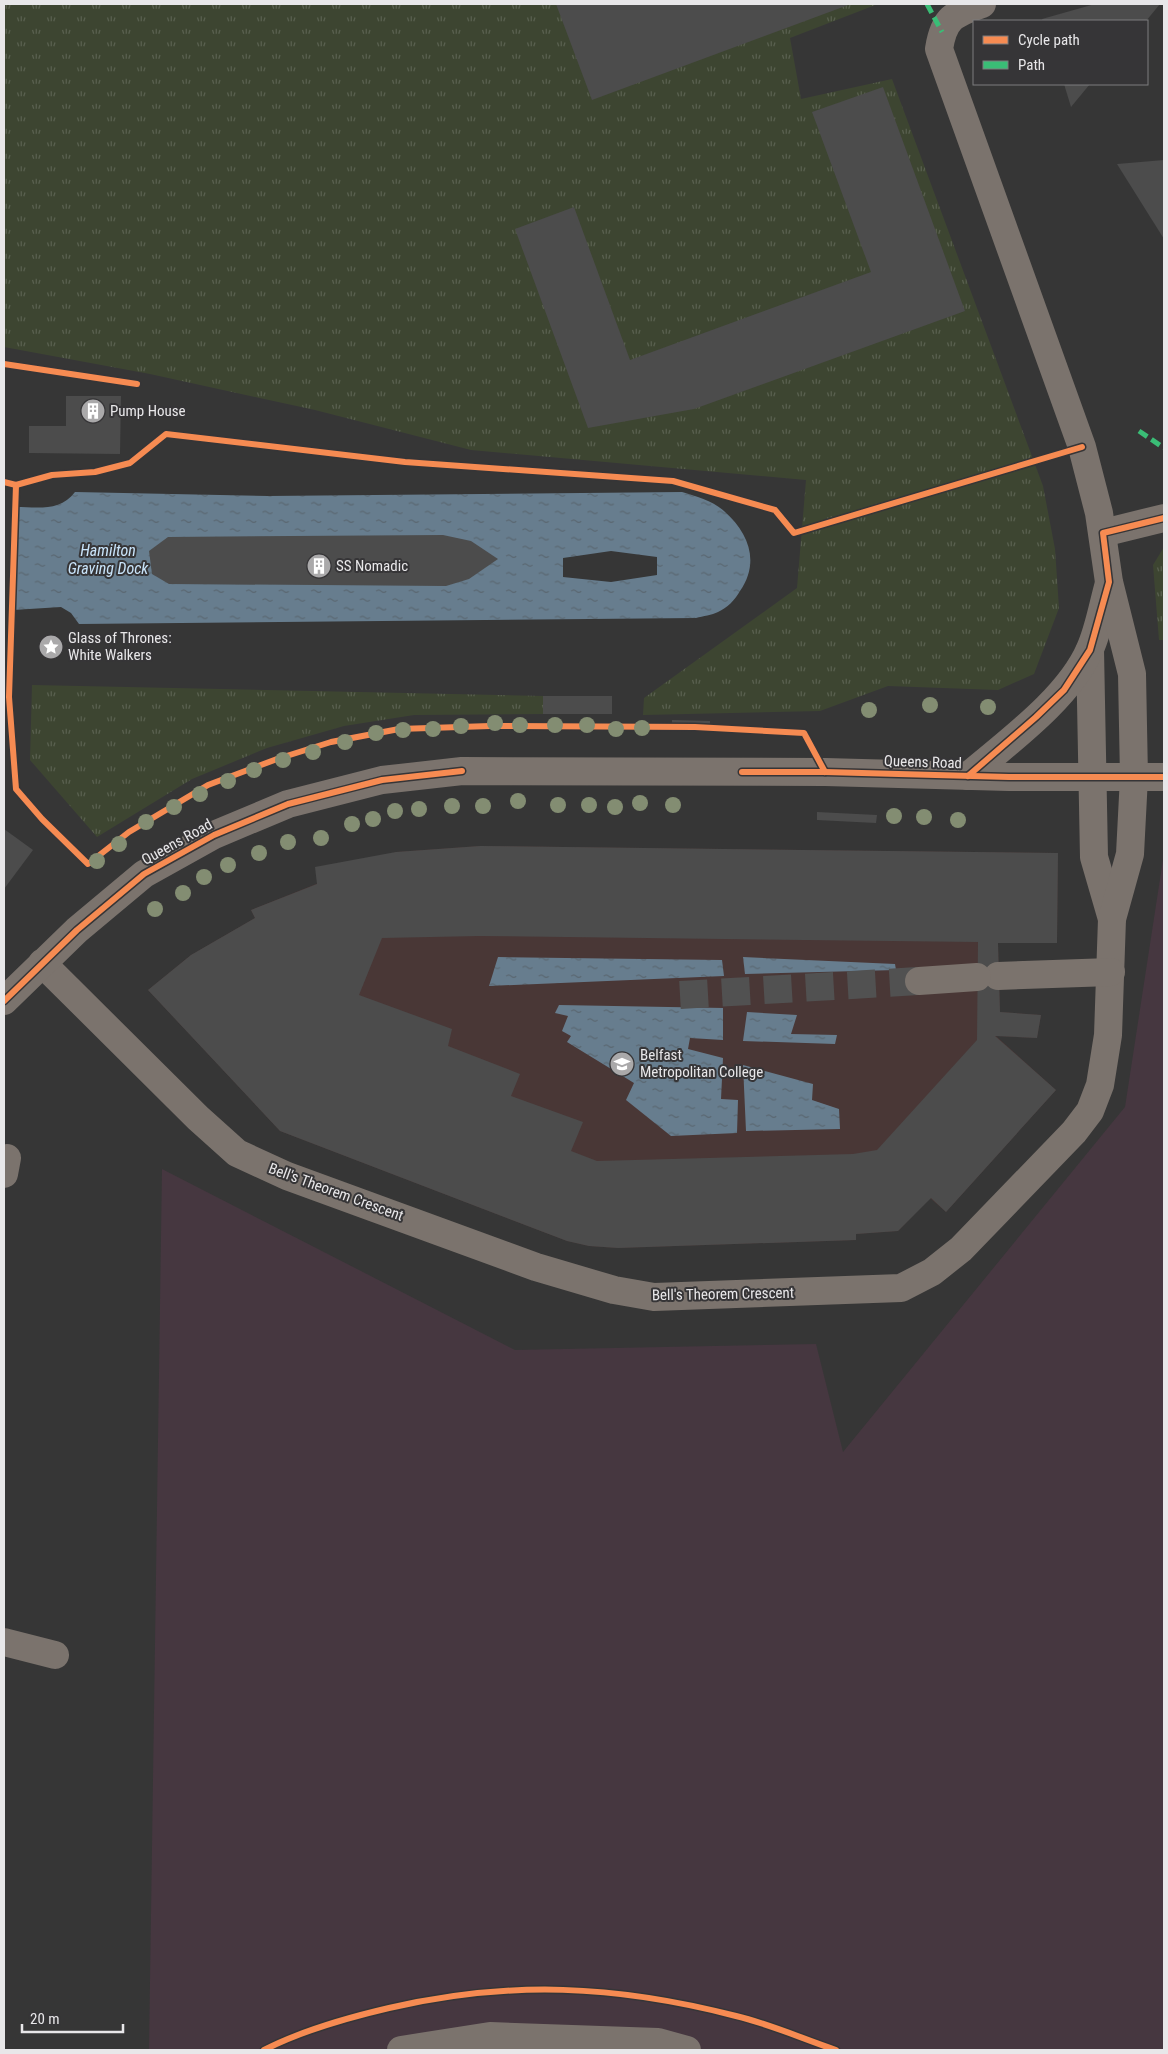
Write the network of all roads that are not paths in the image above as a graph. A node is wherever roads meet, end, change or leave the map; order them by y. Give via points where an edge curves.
1 (982, 4) edge
2 (1164, 518) edge
3 (1103, 533) junction
4 (1109, 582) junction
5 (1090, 650) junction
6 (968, 776) junction
7 (1134, 777) junction
8 (1164, 777) edge
9 (1092, 778) junction
10 (1112, 919) junction
11 (42, 963) junction
12 (1111, 972) junction
13 (919, 981) tunnel mouth
14 (4, 1001) edge
15 (4, 1642) edge
16 (56, 1655) dead end
17 (401, 2050) edge
18 (688, 2050) edge

1 - 3 street, Bell's Theorem Crescent via 955,14 942,32 939,49 1082,447
2 - 3 street
3 - 4 street, Bell's Theorem Crescent
4 - 5 street
4 - 7 street, Bell's Theorem Crescent via 1132,674
5 - 6 street via 1064,690
5 - 9 street, Bell's Theorem Crescent
6 - 9 street, Queens Road
6 - 11 street, Queens Road via 825,772 462,771 382,780 288,804 209,838 144,874
7 - 8 street, Queens Road
7 - 9 street, Queens Road
7 - 10 street, Bell's Theorem Crescent via 1130,854
9 - 10 street, Bell's Theorem Crescent via 1094,857
10 - 12 street, Bell's Theorem Crescent
11 - 12 street, Bell's Theorem Crescent via 237,1153 287,1176 536,1266 614,1290 654,1297 901,1288 932,1272 961,1249 1074,1132 1090,1111 1100,1085 1108,1035
11 - 14 street, Queens Road
12 - 13 street
15 - 16 street
17 - 18 street via 490,2036 658,2042

